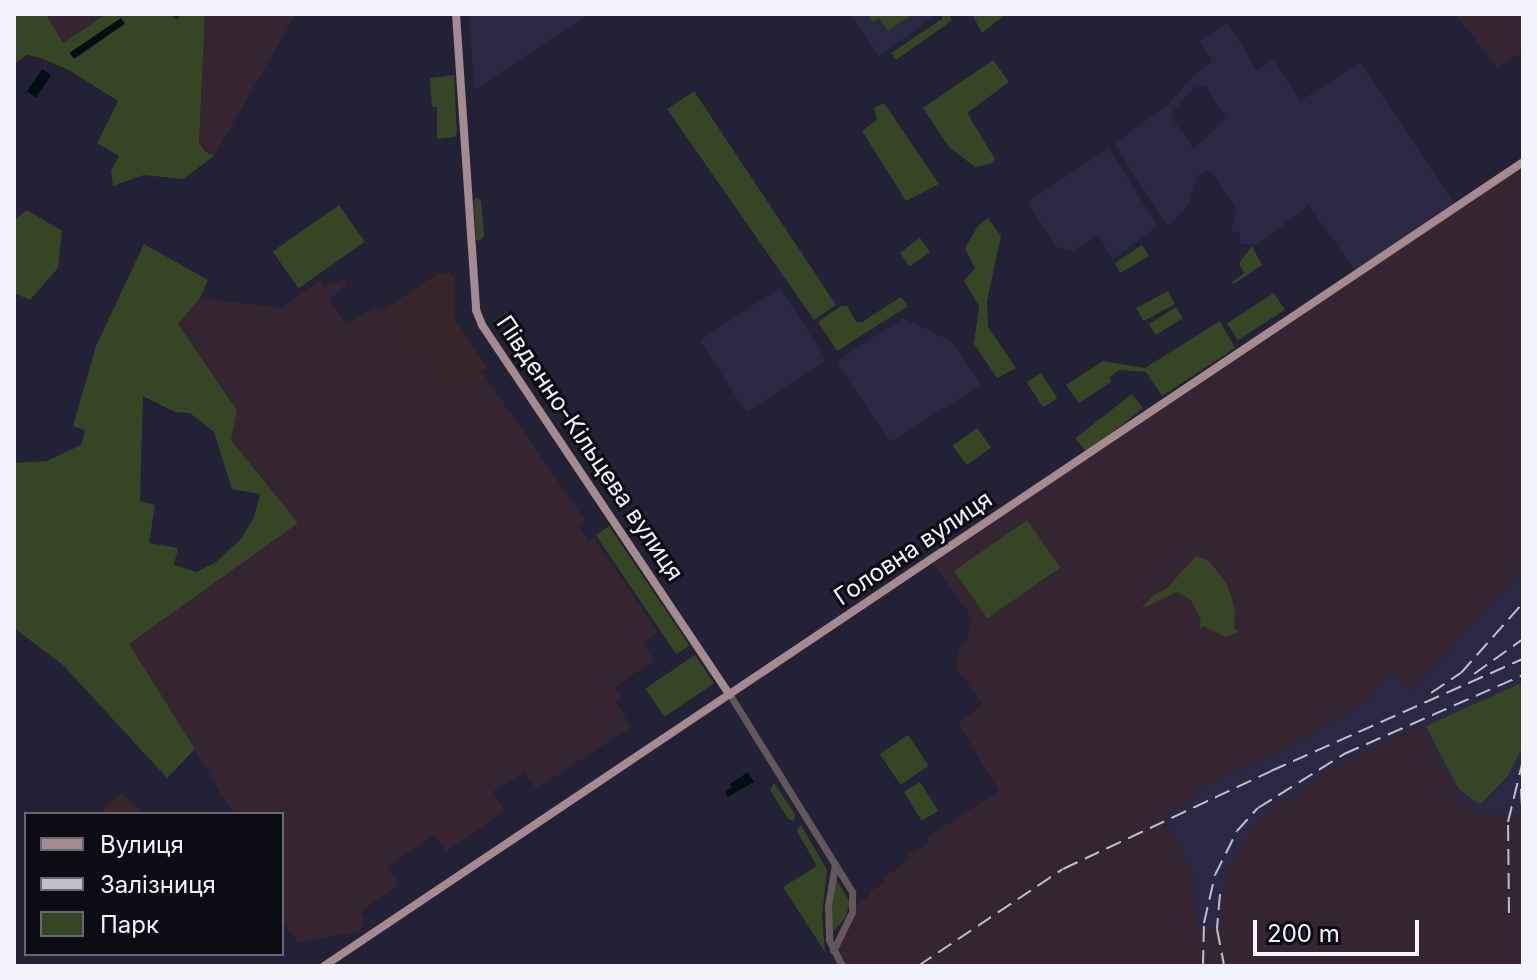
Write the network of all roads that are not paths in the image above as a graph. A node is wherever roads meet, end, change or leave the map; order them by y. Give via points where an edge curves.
1 (456, 14) edge
2 (1523, 162) edge
3 (730, 695) junction
4 (835, 864) junction
5 (833, 951) junction
6 (324, 966) edge
7 (842, 966) edge

1 - 3 main road, Південно-Кільцева вулиця via 476,310 482,325
2 - 3 main road, Головна вулиця
3 - 4 street
3 - 6 main road, Головна вулиця
4 - 5 street via 828,906
4 - 5 street via 852,892 853,908
5 - 7 street

